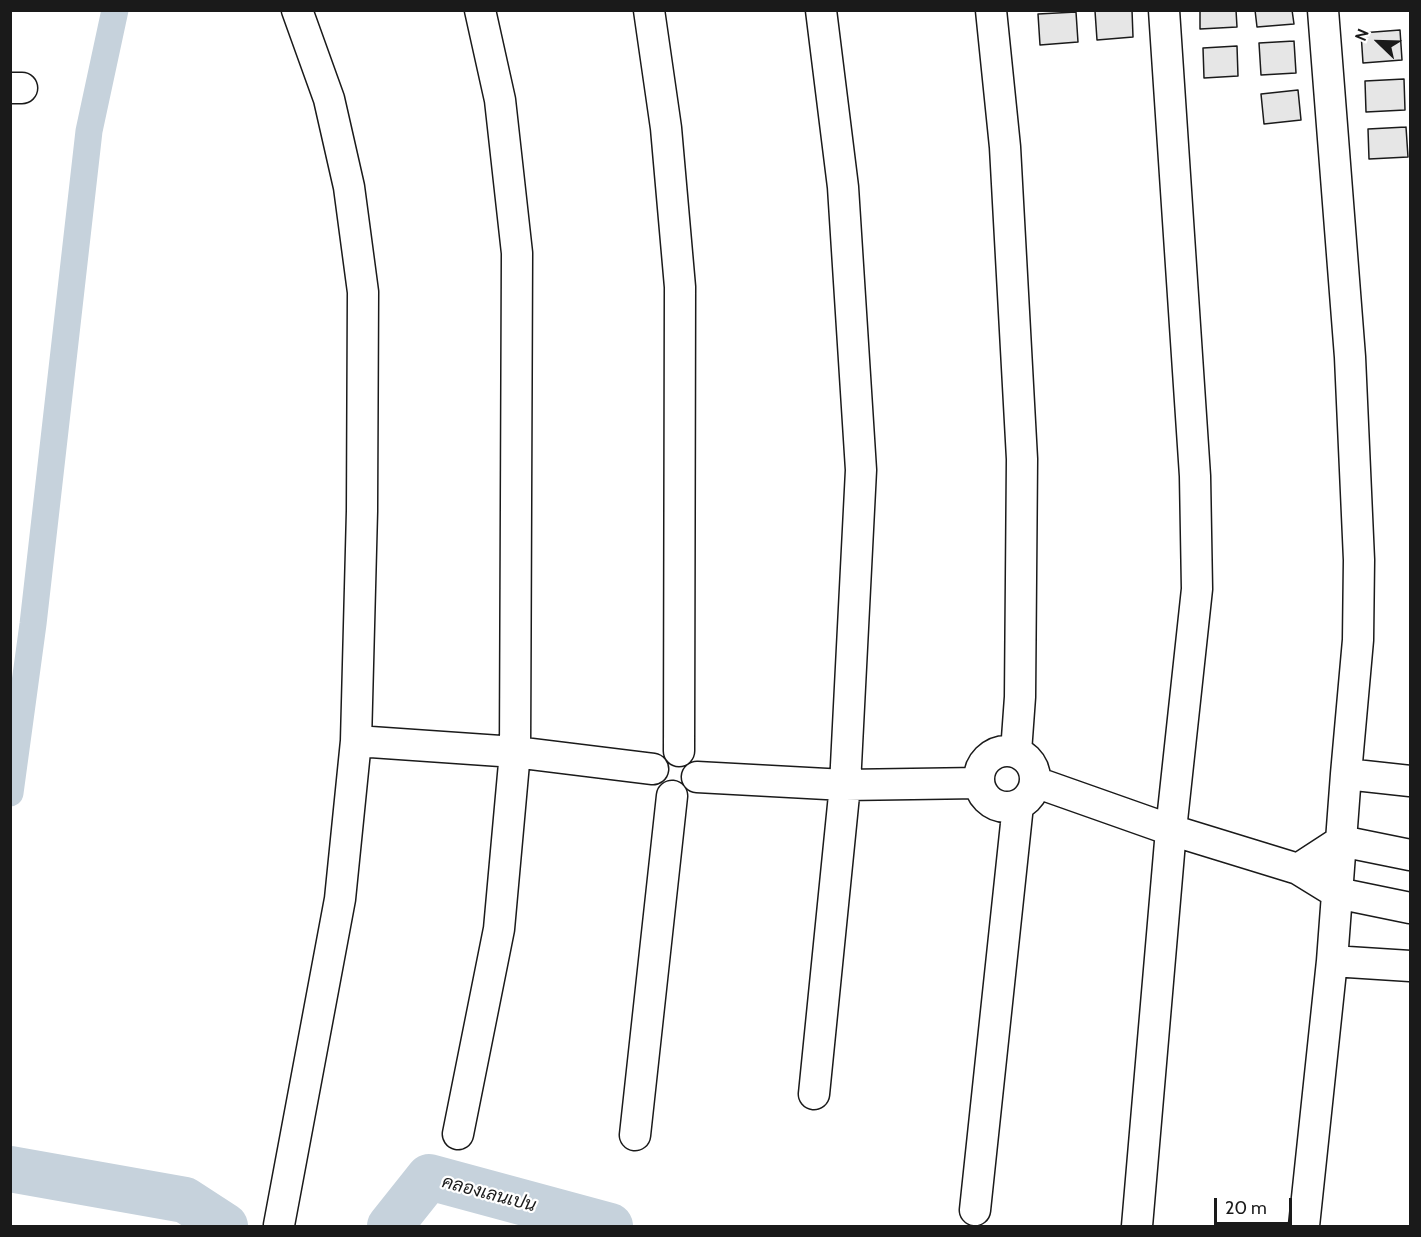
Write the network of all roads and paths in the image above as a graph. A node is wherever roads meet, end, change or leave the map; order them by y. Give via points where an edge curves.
1 (297, 10) edge
2 (480, 10) edge
3 (649, 10) edge
4 (821, 10) edge
5 (991, 10) edge
6 (1164, 10) edge
7 (1323, 10) edge
8 (356, 741) junction
9 (680, 751) junction
10 (515, 752) junction
11 (1016, 752) junction
12 (653, 769) junction
13 (1346, 774) junction
14 (697, 777) junction
15 (1410, 781) edge
16 (979, 783) junction
17 (845, 785) junction
18 (1027, 794) junction
19 (672, 796) junction
20 (1171, 830) junction
21 (1341, 841) junction
22 (1410, 855) edge
23 (1298, 869) junction
24 (1336, 893) junction
25 (1410, 908) edge
26 (1332, 961) junction
27 (1410, 966) edge
28 (814, 1094) dead end
29 (458, 1134) dead end
30 (635, 1135) dead end
31 (975, 1210) dead end
32 (279, 1225) dead end
33 (1137, 1227) edge
34 (1304, 1227) edge

1 - 8 street via 329,99 349,187 363,292
2 - 10 street via 500,100 517,253
3 - 9 street via 666,128 680,287
4 - 17 street via 843,188 861,470
5 - 11 street via 1005,147 1022,459
6 - 20 street via 1196,476 1197,589
7 - 13 street via 1350,357 1359,560 1358,640
8 - 10 street
8 - 32 street via 340,898
9 - 12 street via 660,757
9 - 14 street via 692,758
10 - 12 street
10 - 29 street via 499,928
11 - 16 street via 1002,751 989,757 981,769
11 - 18 street via 1031,763 1035,772
12 - 19 street via 659,790
13 - 15 street
13 - 21 street
14 - 17 street
14 - 19 street via 686,793
16 - 17 street
16 - 18 street via 994,804 1006,807
17 - 28 street
18 - 20 street
18 - 31 street
19 - 30 street
20 - 23 street
20 - 33 street
21 - 22 street
21 - 23 street
21 - 24 street
23 - 24 street
24 - 25 street
24 - 26 street
26 - 27 street
26 - 34 street

